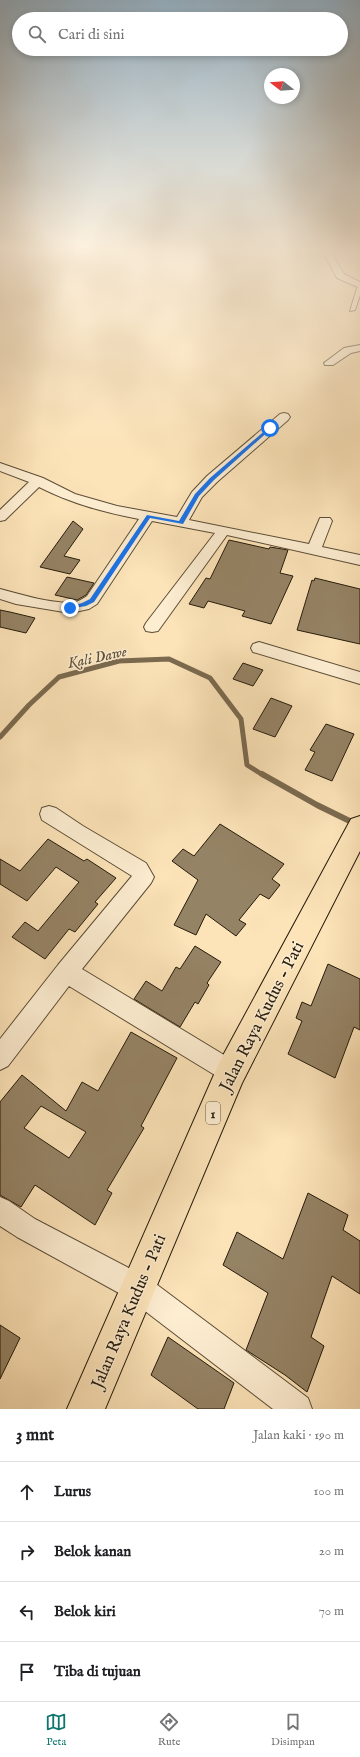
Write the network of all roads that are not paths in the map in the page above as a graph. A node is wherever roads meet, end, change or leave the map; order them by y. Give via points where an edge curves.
1 (360, 348) edge
2 (329, 363) dead end
3 (284, 417) dead end
4 (0, 467) edge
5 (38, 481) junction
6 (148, 516) junction
7 (0, 517) edge
8 (324, 521) dead end
9 (181, 522) junction
10 (224, 530) junction
11 (314, 550) junction
12 (360, 560) edge
13 (0, 594) edge
14 (152, 627) dead end
15 (259, 648) dead end
16 (360, 678) edge
17 (50, 814) dead end
18 (360, 826) edge
19 (66, 972) junction
20 (0, 1058) edge
21 (231, 1072) junction
22 (0, 1210) edge
23 (138, 1288) junction
24 (86, 1409) edge
25 (297, 1409) edge

1 - 2 street via 348,350
3 - 9 street via 212,479 197,495
4 - 5 street
5 - 6 street via 70,497
5 - 7 street
6 - 9 street
6 - 13 street via 92,600 84,605 70,608
8 - 11 street
9 - 10 street
10 - 11 street
10 - 14 street
11 - 12 street
15 - 16 street
17 - 19 street via 139,869 144,877
18 - 21 highway, Jalan Raya Kudus - Pati / 1
19 - 20 street
19 - 21 street
21 - 23 highway, Jalan Raya Kudus - Pati / 1
22 - 23 street via 26,1228
23 - 24 highway, Jalan Raya Kudus - Pati / 1
23 - 25 street

